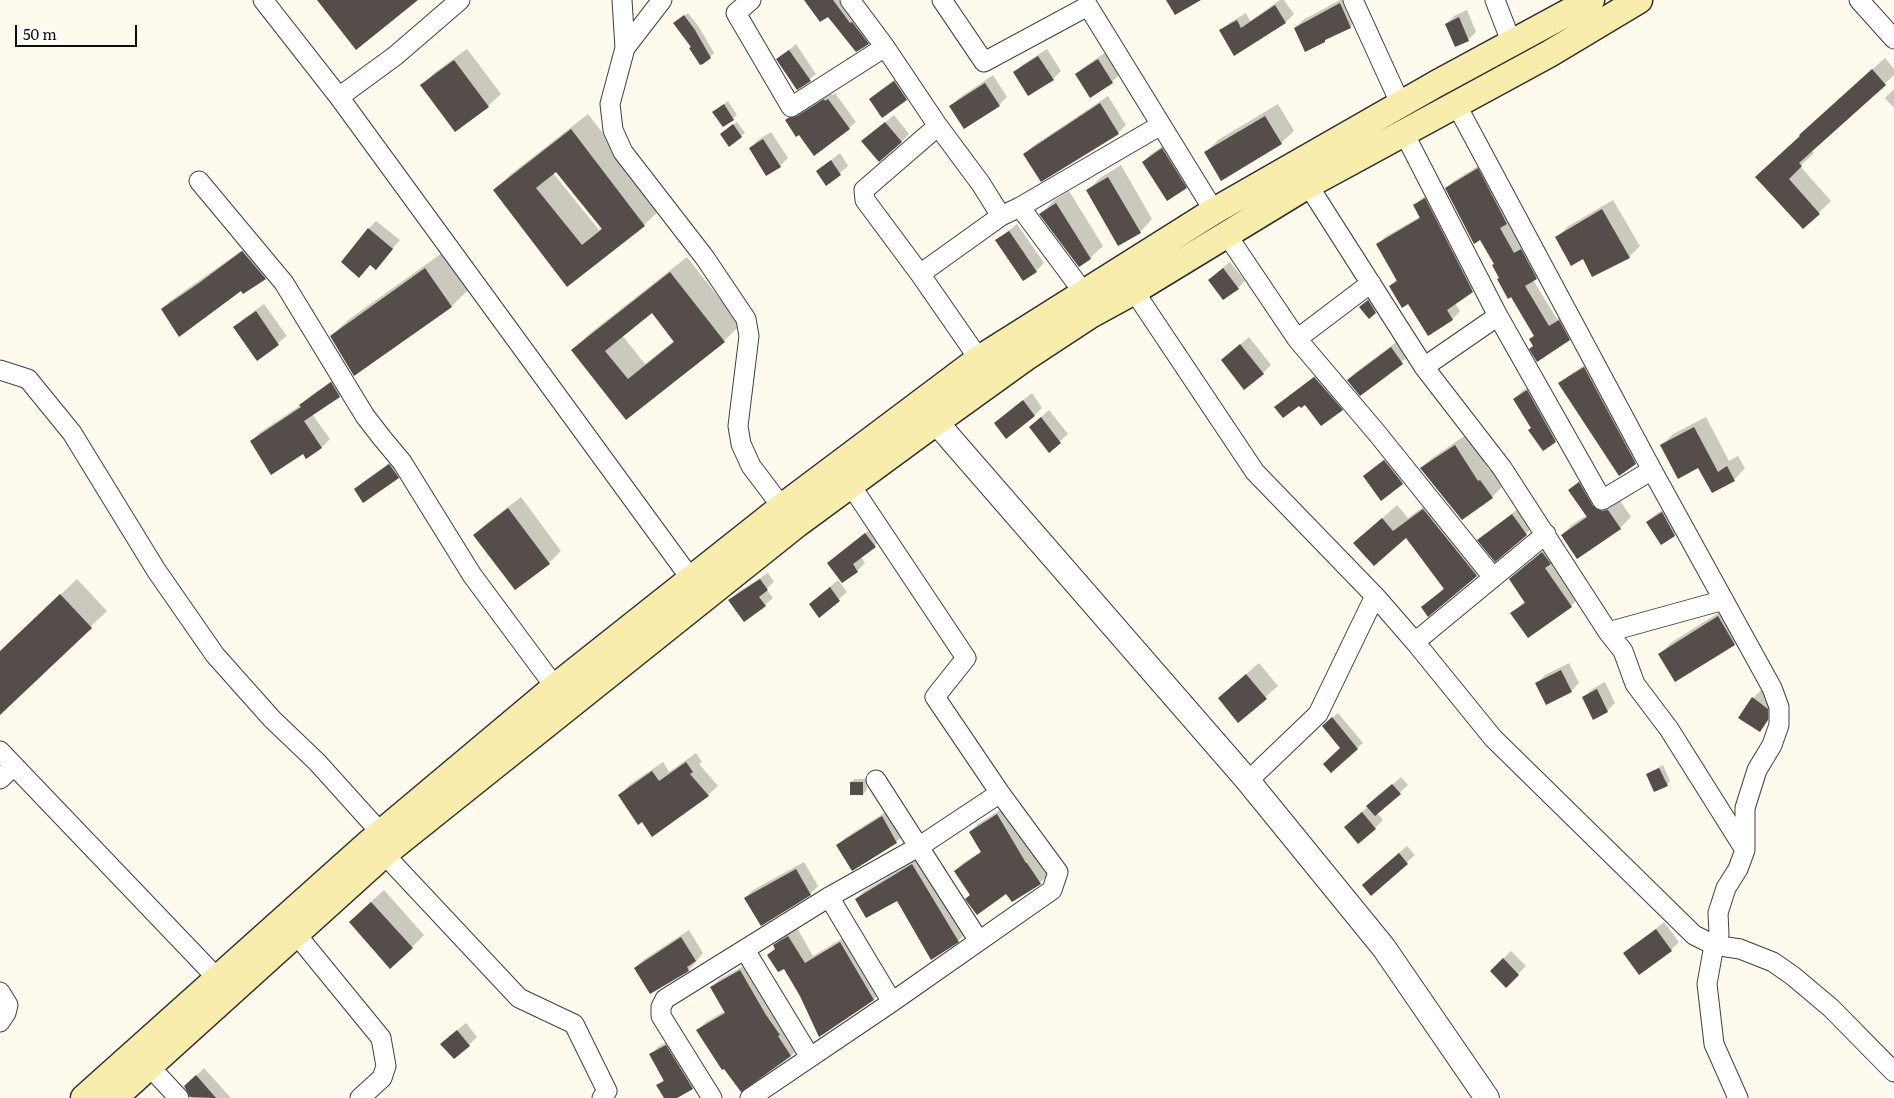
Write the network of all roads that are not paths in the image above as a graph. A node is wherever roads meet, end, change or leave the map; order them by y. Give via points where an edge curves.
1 (263, 0) edge
2 (460, 0) edge
3 (622, 0) edge
4 (662, 0) edge
5 (751, 0) edge
6 (850, 0) edge
7 (942, 0) edge
8 (1353, 0) edge
9 (1495, 0) edge
10 (1591, 0) edge
11 (1639, 0) edge
12 (1859, 0) edge
13 (1090, 2) edge
14 (1894, 39) edge
15 (1512, 44) junction
16 (886, 47) junction
17 (625, 48) junction
18 (339, 97) junction
19 (1456, 104) junction
20 (1400, 105) junction
21 (1161, 125) junction
22 (938, 126) junction
23 (1404, 133) junction
24 (199, 181) dead end
25 (1308, 185) junction
26 (1020, 207) junction
27 (1214, 212) junction
28 (1001, 216) junction
29 (1227, 235) junction
30 (920, 274) junction
31 (1371, 283) junction
32 (1134, 291) junction
33 (1084, 293) junction
34 (1498, 316) junction
35 (1297, 340) junction
36 (979, 359) junction
37 (1424, 367) junction
38 (0, 370) edge
39 (936, 422) junction
40 (1652, 470) junction
41 (850, 484) junction
42 (782, 507) junction
43 (1546, 534) junction
44 (1492, 576) junction
45 (691, 579) junction
46 (1375, 596) junction
47 (1724, 600) junction
48 (1608, 632) junction
49 (1415, 642) junction
50 (555, 687) junction
51 (0, 752) edge
52 (14, 766) junction
53 (0, 779) edge
54 (876, 780) dead end
55 (1248, 781) junction
56 (1000, 793) junction
57 (382, 844) junction
58 (920, 846) junction
59 (1745, 850) junction
60 (829, 897) junction
61 (296, 934) junction
62 (979, 941) junction
63 (1714, 945) junction
64 (744, 950) junction
65 (217, 978) junction
66 (0, 992) edge
67 (892, 1002) junction
68 (0, 1022) edge
69 (810, 1057) junction
70 (149, 1066) junction
71 (1894, 1072) edge
72 (84, 1098) edge
73 (114, 1098) edge
74 (179, 1098) edge
75 (360, 1098) edge
76 (602, 1098) edge
77 (712, 1098) edge
78 (750, 1098) edge
79 (1488, 1098) edge
80 (1738, 1098) edge

1 - 18 street
2 - 18 street via 395,56
3 - 17 street
4 - 17 street
5 - 16 street via 736,13 790,107
6 - 16 street
7 - 13 street via 984,62
8 - 20 street
9 - 15 street
10 - 15 main road
11 - 19 main road
12 - 14 street
13 - 21 street
15 - 20 main road
16 - 22 street
17 - 42 street via 610,104 613,130 623,152 705,258 746,319 749,336 738,426 741,444 751,466
18 - 45 street
19 - 23 main road
19 - 40 street
20 - 27 main road
21 - 26 street
21 - 27 street
22 - 28 street
22 - 30 street via 864,190 865,200
23 - 25 main road
23 - 34 street
24 - 50 street via 284,283 365,416 402,462 472,575
25 - 29 main road
25 - 31 street
26 - 28 street
26 - 33 street
27 - 33 main road
28 - 30 street
29 - 32 main road
29 - 35 street
30 - 36 street
31 - 35 street
31 - 37 street
32 - 39 main road via 1025,358
32 - 46 street via 1255,472
33 - 36 main road
34 - 37 street
34 - 40 street via 1602,500
35 - 44 street
36 - 42 main road
37 - 43 street via 1502,468
38 - 57 street via 28,379 72,433 156,570 215,655 272,719 317,762
39 - 41 main road
39 - 55 street
40 - 47 street
41 - 56 street via 966,658 935,697
41 - 57 main road
42 - 45 main road
43 - 44 street
43 - 48 street
44 - 49 street
45 - 50 main road
46 - 49 street
46 - 55 street via 1318,714
47 - 48 street
47 - 59 street via 1779,707 1779,725 1757,770 1745,808
48 - 59 street via 1623,651 1635,684 1669,729
49 - 63 street via 1493,738 1694,935
50 - 57 main road
51 - 52 street
52 - 53 street
52 - 65 street
54 - 58 street
55 - 79 street via 1384,948
56 - 58 street
56 - 62 street via 1058,872 1052,890
57 - 61 main road
57 - 65 main road
57 - 76 street via 519,998 574,1024 607,1090
58 - 60 street
58 - 62 street
59 - 63 street via 1726,888 1718,913 1719,934
60 - 64 street
60 - 67 street
61 - 70 main road
61 - 75 street via 381,1038 386,1066 382,1078
62 - 67 street
63 - 71 street via 1740,949 1773,962 1793,976 1831,1008
63 - 80 street via 1707,984 1714,1044
64 - 69 street
64 - 77 street via 665,999 661,1007 661,1016
65 - 72 main road
66 - 68 street via 8,1006
67 - 69 street
69 - 78 street
70 - 73 main road
70 - 74 street

